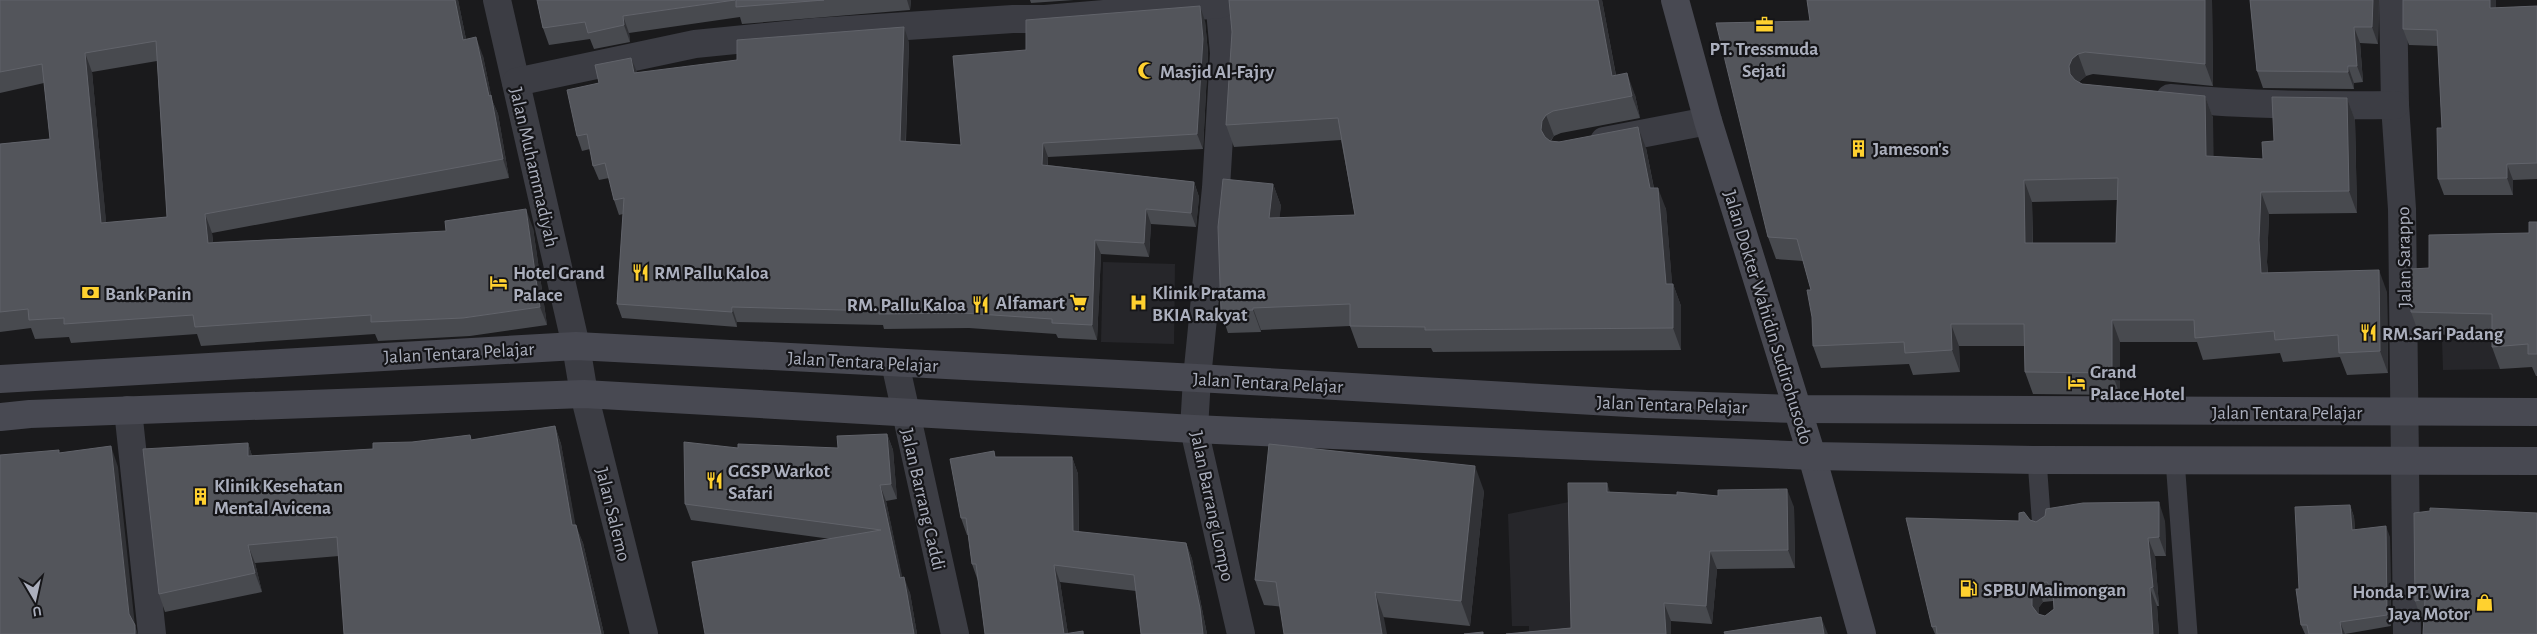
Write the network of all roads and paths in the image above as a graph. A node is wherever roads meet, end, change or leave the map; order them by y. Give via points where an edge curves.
1 (497, 0) edge
2 (1675, 0) edge
3 (2393, 0) edge
4 (1220, 2) edge
5 (1062, 9) edge
6 (516, 82) junction
7 (2149, 96) edge
8 (2395, 106) junction
9 (1708, 121) junction
10 (1583, 145) edge
11 (576, 346) junction
12 (254, 363) junction
13 (895, 363) junction
14 (1196, 378) junction
15 (0, 379) edge
16 (584, 394) junction
17 (255, 405) junction
18 (1797, 409) junction
19 (128, 410) junction
20 (2406, 412) junction
21 (2537, 412) edge
22 (905, 414) junction
23 (0, 417) edge
24 (1194, 429) junction
25 (1812, 456) junction
26 (2037, 460) junction
27 (2175, 460) junction
28 (2405, 460) junction
29 (2537, 461) edge
30 (2042, 529) edge
31 (152, 634) edge
32 (644, 634) edge
33 (955, 634) edge
34 (1241, 634) edge
35 (1862, 634) edge
36 (2188, 634) edge
37 (2407, 634) edge

1 - 6 street, Jalan Muhammadiyah
2 - 9 main road, Jalan Dokter Wahidin Sudirohusodo
3 - 8 street, Jalan Sarappo
4 - 5 street
4 - 14 street, Jalan Barrang Lompo via 1224,53 1217,179
5 - 6 street via 1013,18 695,44
6 - 11 street, Jalan Muhammadiyah
7 - 8 street via 2225,103
8 - 20 street, Jalan Sarappo via 2402,209
9 - 10 street
9 - 18 main road, Jalan Dokter Wahidin Sudirohusodo
11 - 12 main road, Jalan Tentara Pelajar
11 - 13 main road, Jalan Tentara Pelajar
11 - 16 street, Jalan Muhammadiyah
12 - 15 main road, Jalan Tentara Pelajar
12 - 17 main road
13 - 14 main road, Jalan Tentara Pelajar
13 - 22 street, Jalan Barrang Caddi
14 - 18 main road, Jalan Tentara Pelajar via 1646,404
14 - 24 street, Jalan Barrang Lompo
16 - 17 main road
16 - 22 main road
16 - 32 street, Jalan Salemo
17 - 19 main road
18 - 20 main road, Jalan Tentara Pelajar
18 - 25 main road, Jalan Dokter Wahidin Sudirohusodo
19 - 23 main road
19 - 31 street
20 - 21 main road, Jalan Tentara Pelajar
20 - 28 street, Jalan Sarappo
22 - 24 main road
22 - 33 street, Jalan Barrang Caddi
24 - 25 main road
24 - 34 street, Jalan Barrang Lompo
25 - 26 main road
25 - 35 main road, Jalan Dokter Wahidin Sudirohusodo
26 - 27 main road
26 - 30 lane
27 - 28 main road
27 - 36 lane
28 - 29 main road
28 - 37 street, Jalan Sarappo

